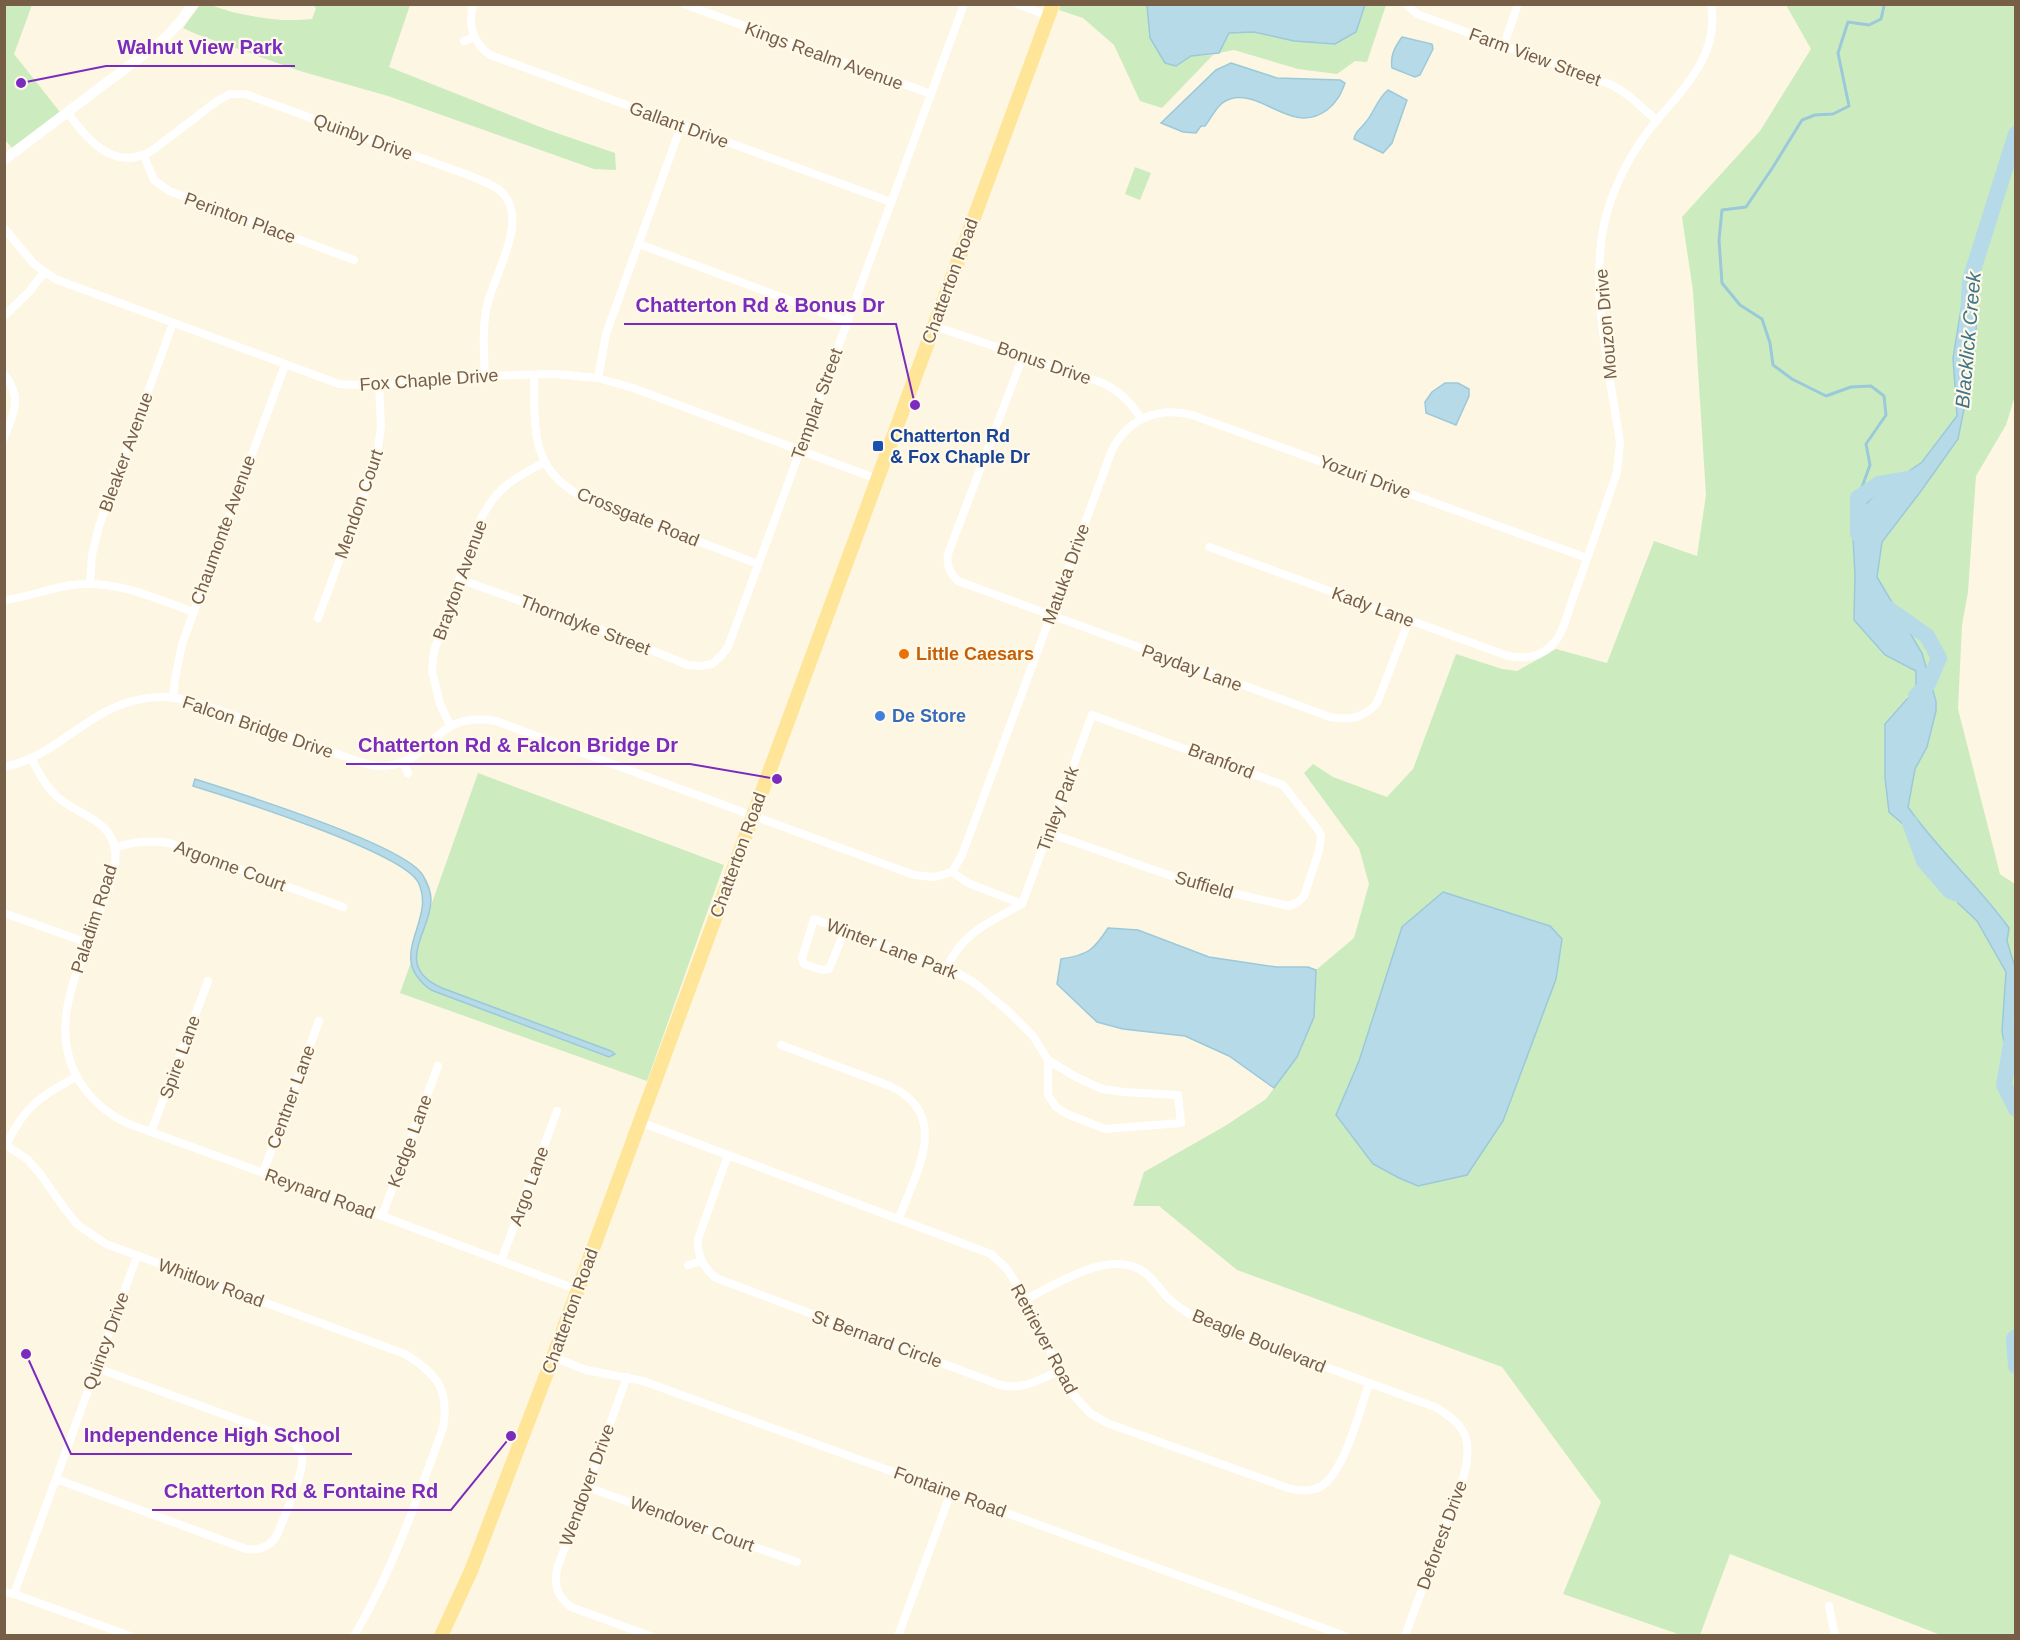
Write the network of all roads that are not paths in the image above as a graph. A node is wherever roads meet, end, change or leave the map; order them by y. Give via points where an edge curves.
1 (193, 4) edge
2 (473, 4) edge
3 (684, 4) edge
4 (964, 4) edge
5 (1018, 4) edge
6 (1406, 4) edge
7 (1518, 4) edge
8 (1711, 4) edge
9 (1050, 10) edge
10 (474, 37) junction
11 (464, 41) dead end
12 (1504, 45) junction
13 (931, 94) junction
14 (68, 113) junction
15 (1657, 121) junction
16 (681, 126) junction
17 (144, 156) junction
18 (4, 160) edge
19 (891, 202) junction
20 (4, 228) edge
21 (639, 244) junction
22 (354, 260) dead end
23 (44, 272) junction
24 (4, 316) edge
25 (848, 322) junction
26 (173, 323) junction
27 (934, 326) junction
28 (1023, 356) junction
29 (285, 365) junction
30 (4, 374) edge
31 (534, 375) junction
32 (485, 376) junction
33 (597, 378) junction
34 (379, 386) junction
35 (1141, 419) junction
36 (4, 438) edge
37 (800, 450) junction
38 (544, 462) junction
39 (877, 478) junction
40 (1209, 548) dead end
41 (1587, 558) junction
42 (759, 564) junction
43 (459, 579) junction
44 (90, 583) junction
45 (4, 600) edge
46 (193, 612) junction
47 (1051, 616) junction
48 (318, 618) dead end
49 (1409, 620) junction
50 (1539, 655) joint
51 (712, 664) joint
52 (173, 698) junction
53 (1092, 715) joint
54 (450, 725) junction
55 (31, 758) junction
56 (403, 762) junction
57 (4, 766) edge
58 (408, 773) dead end
59 (753, 816) junction
60 (1049, 833) junction
61 (1321, 841) joint
62 (115, 848) junction
63 (952, 872) junction
64 (1022, 904) junction
65 (343, 907) dead end
66 (4, 913) edge
67 (845, 930) junction
68 (88, 943) junction
69 (947, 967) junction
70 (208, 981) dead end
71 (319, 1021) dead end
72 (781, 1045) dead end
73 (1048, 1059) junction
74 (438, 1066) dead end
75 (76, 1077) junction
76 (556, 1111) dead end
77 (640, 1122) junction
78 (151, 1132) junction
79 (5, 1145) edge
80 (728, 1155) junction
81 (263, 1173) junction
82 (382, 1216) junction
83 (899, 1218) junction
84 (137, 1256) junction
85 (501, 1261) junction
86 (702, 1261) junction
87 (688, 1265) dead end
88 (578, 1290) junction
89 (1026, 1299) junction
90 (553, 1357) junction
91 (96, 1368) junction
92 (1059, 1371) junction
93 (627, 1377) junction
94 (1369, 1383) junction
95 (1465, 1433) joint
96 (56, 1479) junction
97 (587, 1487) junction
98 (951, 1492) junction
99 (797, 1562) dead end
100 (9, 1593) edge
101 (1829, 1606) dead end
102 (130, 1635) edge
103 (354, 1635) edge
104 (441, 1635) edge
105 (651, 1635) edge
106 (898, 1635) edge
107 (1345, 1635) edge
108 (1405, 1635) edge
109 (1835, 1635) edge

1 - 14 street via 162,40
2 - 10 street via 470,21
3 - 13 street, Kings Realm Avenue
4 - 13 street, Templar Street
5 - 9 street
6 - 12 street, Farm View Street via 1417,14
7 - 12 street
8 - 15 street, Mouzon Drive via 1711,41 1700,69
9 - 27 main road, Chatterton Road
10 - 11 street
10 - 16 street, Gallant Drive via 483,50 497,58
12 - 15 street, Farm View Street via 1620,89
13 - 19 street, Templar Street
14 - 17 street via 104,152 123,157
14 - 18 street
15 - 41 street, Mouzon Drive via 1614,191 1601,241 1599,298 1620,457
16 - 19 street, Gallant Drive
16 - 21 street
17 - 22 street, Perinton Place via 154,180 169,191
17 - 32 street, Quinby Drive via 217,100 230,94 245,94 468,175 499,190 511,207 513,225 487,307
19 - 25 street, Templar Street
20 - 23 street, Fox Chaple Drive
21 - 25 street
21 - 33 street via 606,334
23 - 24 street
23 - 26 street, Fox Chaple Drive
25 - 37 street, Templar Street
26 - 29 street, Fox Chaple Drive
26 - 44 street, Bleaker Avenue via 99,526
27 - 28 street, Bonus Drive
27 - 39 main road, Chatterton Road
28 - 35 street, Bonus Drive via 1120,392
28 - 47 street, Payday Lane via 947,561 958,581
29 - 34 street, Fox Chaple Drive via 339,384
29 - 46 street, Chaumonte Avenue
30 - 36 street via 14,388 16,403
31 - 32 street, Fox Chaple Drive
31 - 33 street, Fox Chaple Drive
31 - 38 street, Crossgate Road via 536,436
32 - 34 street, Fox Chaple Drive via 446,376
33 - 37 street, Fox Chaple Drive
34 - 48 street, Mendon Court via 381,428 376,462
35 - 41 street, Yozuri Drive via 1157,412 1192,415
35 - 47 street, Matuka Drive via 1124,431 1112,450
37 - 39 street, Fox Chaple Drive
37 - 42 street, Templar Street
38 - 42 street, Crossgate Road via 557,480 575,494
38 - 43 street, Brayton Avenue via 504,485 496,494 483,514
39 - 59 main road, Chatterton Road
40 - 49 street, Kady Lane
41 - 50 street, Mouzon Drive via 1561,631
42 - 51 street, Templar Street via 728,646
43 - 51 street, Thorndyke Street via 688,664
43 - 54 street, Brayton Avenue via 438,638 432,671
44 - 45 street
44 - 46 street via 129,589
46 - 52 street, Chaumonte Avenue via 178,662
47 - 49 street, Payday Lane via 1341,719 1361,716 1377,703
47 - 63 street, Matuka Drive via 962,855
49 - 50 street, Kady Lane via 1508,656
52 - 55 street, Falcon Bridge Drive via 142,699 100,713
52 - 56 street, Falcon Bridge Drive via 365,763 383,766
53 - 60 street, Tinley Park
53 - 61 street, Branford via 1283,785 1319,831
54 - 56 street
54 - 59 street via 472,719 496,721
55 - 57 street, Falcon Bridge Drive
55 - 62 street, Paladim Road via 55,794 95,819
56 - 58 street
59 - 63 street via 914,875 935,877
59 - 77 main road, Chatterton Road
60 - 61 street, Suffield via 1197,885 1289,906 1304,896
60 - 64 street, Tinley Park
62 - 65 street, Argonne Court via 138,841 169,843
62 - 68 street, Paladim Road via 111,879
63 - 64 street via 968,883
64 - 69 street via 974,931
66 - 68 street
67 - 67 street, Winter Lane Park via 829,969 804,964 802,958 814,919
67 - 69 street, Winter Lane Park
68 - 75 street, Paladim Road via 64,1021 69,1060
69 - 73 street, Winter Lane Park via 976,984 1009,1012 1033,1036
70 - 78 street, Spire Lane
71 - 81 street, Centner Lane
72 - 83 street via 890,1086 919,1108 925,1143
73 - 73 street, Winter Lane Park via 1048,1095 1067,1114 1105,1129 1180,1123 1178,1095 1102,1089
74 - 82 street, Kedge Lane
75 - 78 street, Reynard Road via 88,1094 117,1119
75 - 79 street via 37,1099
76 - 85 street, Argo Lane
77 - 80 street, Retriever Road
77 - 88 main road, Chatterton Road
78 - 81 street, Reynard Road
79 - 84 street, Whitlow Road via 41,1175 86,1232
80 - 83 street, Retriever Road
80 - 86 street via 699,1233
81 - 82 street, Reynard Road
82 - 85 street, Reynard Road
83 - 89 street, Retriever Road via 991,1254 1007,1269
84 - 91 street, Quincy Drive
84 - 103 street, Whitlow Road via 405,1354 426,1367 441,1388 446,1408 443,1428 400,1545
85 - 88 street, Reynard Road
86 - 87 street
86 - 92 street, St Bernard Circle via 722,1281 1000,1385 1024,1386
88 - 90 main road, Chatterton Road
89 - 92 street, Retriever Road
89 - 94 street, Beagle Boulevard via 1093,1267 1110,1263 1128,1265 1144,1272 1169,1298 1200,1320
90 - 93 street, Fontaine Road via 586,1370
90 - 104 main road, Chatterton Road via 475,1562
91 - 96 street, Quincy Drive
91 - 96 street via 293,1442 300,1450 300,1473 278,1533 265,1547 253,1550
92 - 94 street, Retriever Road via 1078,1402 1107,1423 1302,1491 1328,1481 1340,1464
93 - 97 street, Wendover Drive
93 - 98 street, Fontaine Road
94 - 95 street, Beagle Boulevard via 1435,1407 1457,1422
95 - 108 street, Deforest Drive via 1468,1448 1464,1475
96 - 100 street, Quincy Drive
97 - 99 street, Wendover Court
97 - 105 street, Wendover Drive via 556,1569 558,1593 571,1607
98 - 106 street
98 - 107 street, Fontaine Road
100 - 102 street
101 - 109 street

